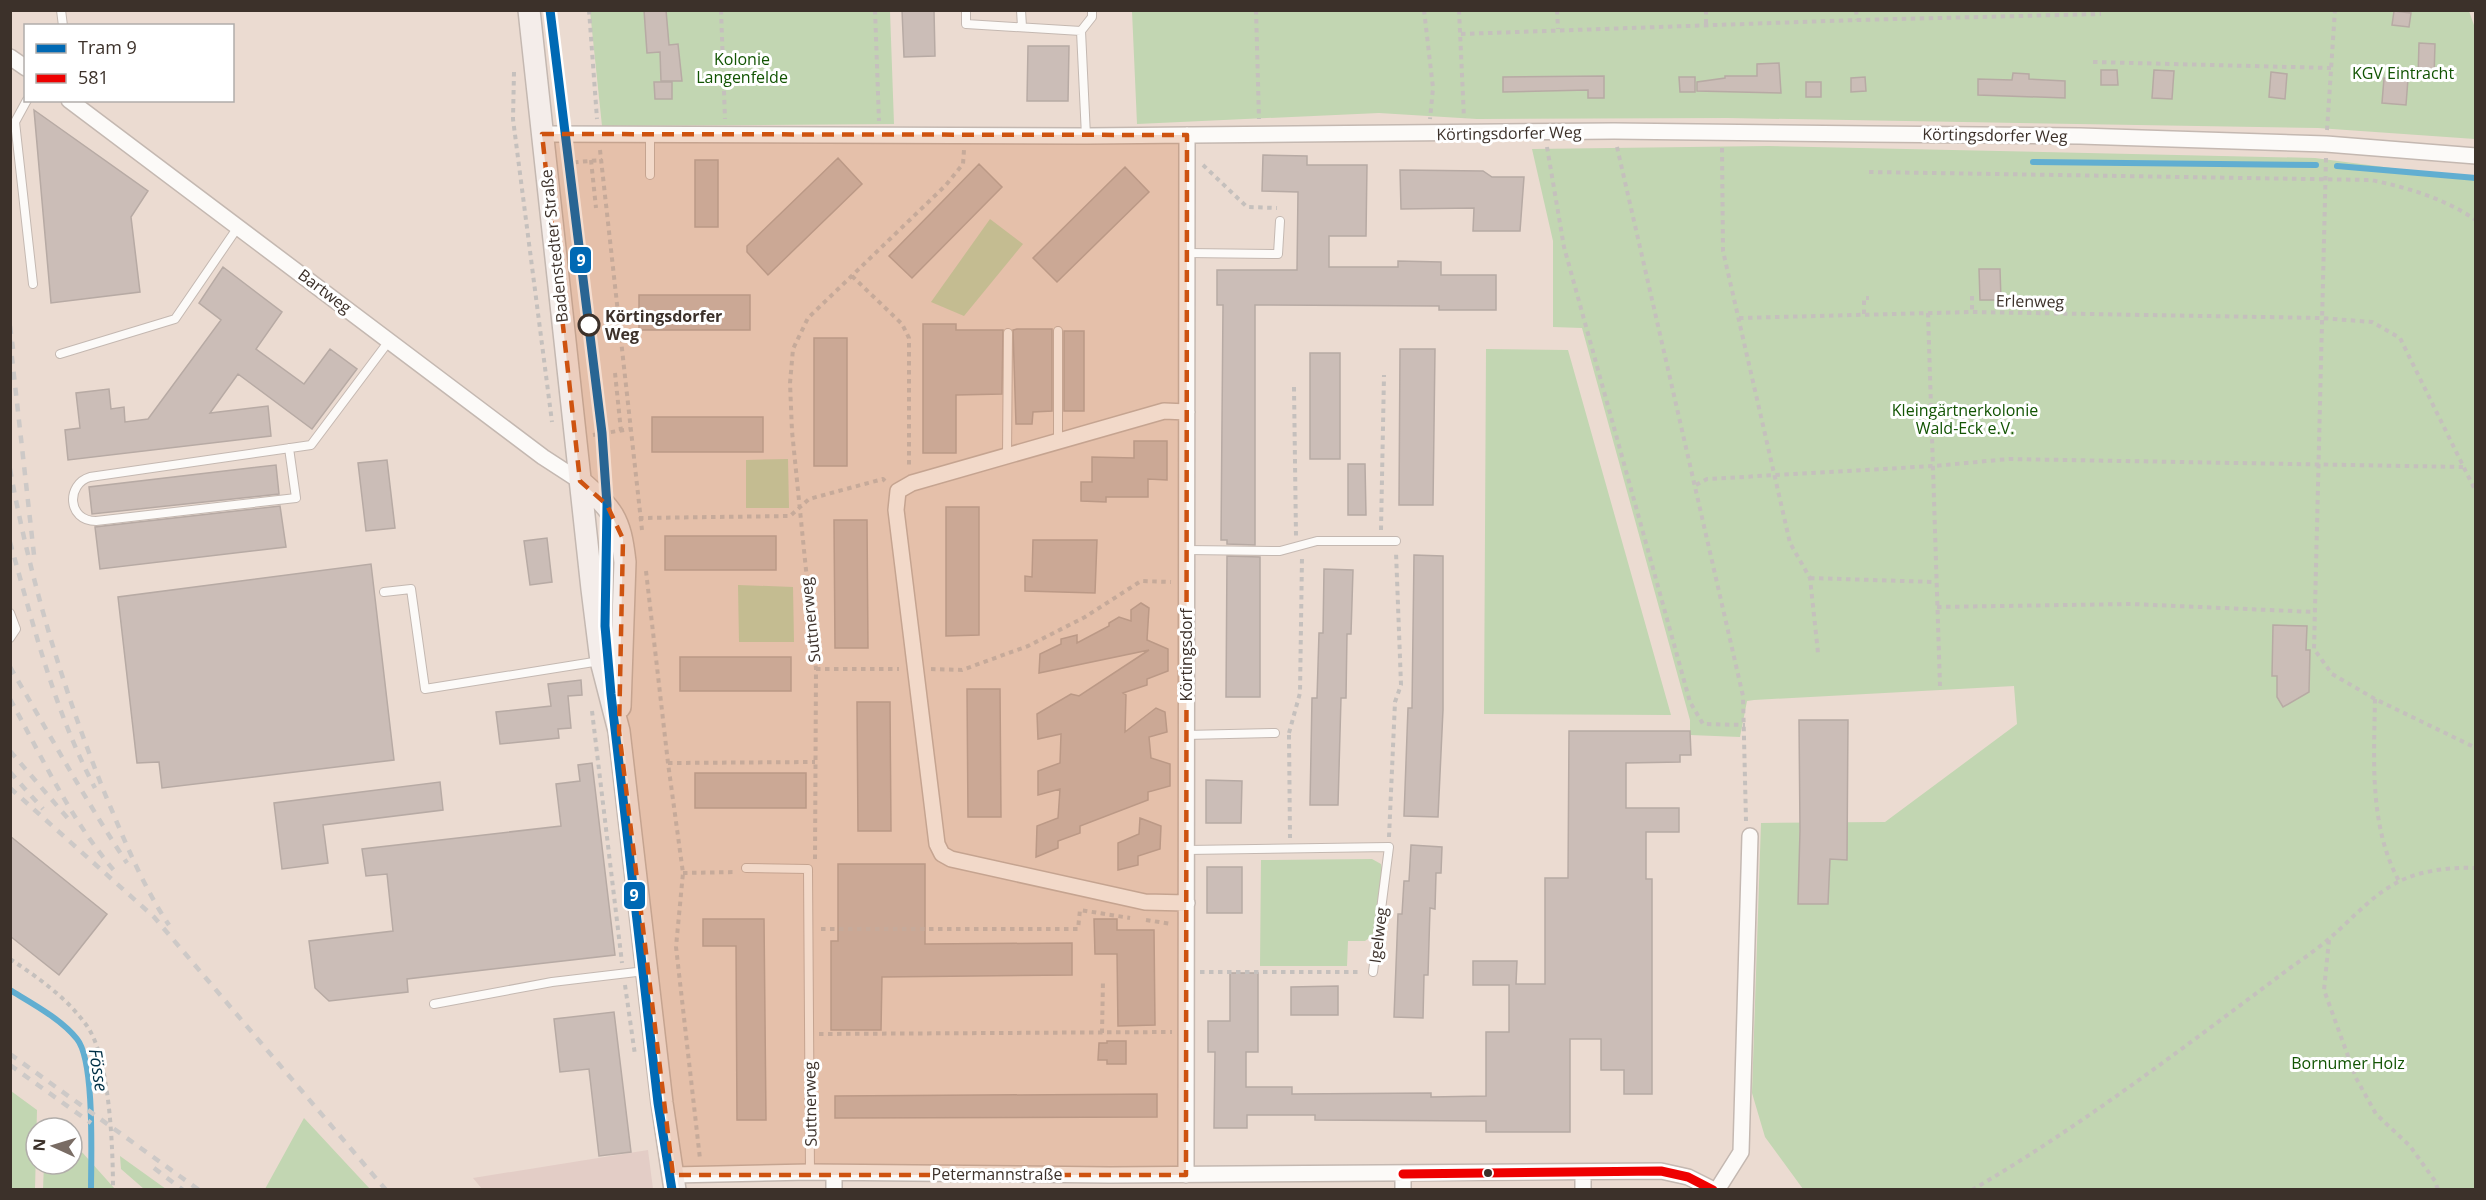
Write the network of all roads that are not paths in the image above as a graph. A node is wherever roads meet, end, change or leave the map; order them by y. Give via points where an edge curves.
1 (529, 10) edge
2 (966, 10) edge
3 (1021, 10) edge
4 (1092, 10) edge
5 (1022, 27) junction
6 (1081, 31) junction
7 (10, 57) edge
8 (24, 67) edge
9 (26, 102) edge
10 (72, 102) edge
11 (542, 134) junction
12 (650, 135) junction
13 (1086, 136) junction
14 (1186, 142) junction
15 (2475, 156) edge
16 (650, 175) dead end
17 (1280, 220) road end
18 (238, 227) junction
19 (1187, 254) junction
20 (33, 284) dead end
21 (1058, 331) dead end
22 (1008, 333) dead end
23 (390, 339) junction
24 (60, 354) dead end
25 (1187, 412) junction
26 (1058, 442) junction
27 (289, 448) junction
28 (1007, 456) junction
29 (580, 481) junction
30 (1396, 541) road end
31 (1186, 550) junction
32 (384, 592) dead end
33 (10, 613) edge
34 (10, 638) edge
35 (622, 658) junction
36 (601, 661) junction
37 (619, 731) junction
38 (1275, 733) road end
39 (1186, 735) junction
40 (1750, 836) road end
41 (1187, 850) junction
42 (746, 868) road end
43 (1187, 903) junction
44 (646, 970) junction
45 (1373, 972) road end
46 (434, 1005) dead end
47 (810, 1172) junction
48 (1582, 1172) junction
49 (834, 1173) junction
50 (1186, 1175) junction
51 (674, 1182) edge
52 (1110, 1182) edge
53 (1403, 1182) edge
54 (834, 1190) edge
55 (1583, 1190) edge
56 (1716, 1190) edge

1 - 11 street, Badenstedter Straße
2 - 5 lane via 966,24
3 - 5 lane
4 - 6 lane via 1092,18
5 - 6 lane
6 - 13 lane
7 - 8 street
9 - 20 lane via 15,122
10 - 18 street, Bartweg
11 - 12 street, Körtingsdorfer Weg
11 - 29 street, Badenstedter Straße
12 - 13 street, Körtingsdorfer Weg
12 - 16 lane
13 - 14 street, Körtingsdorfer Weg
14 - 15 street, Körtingsdorfer Weg via 1260,134 1722,132 2080,136 2326,144
14 - 19 street, Körtingsdorf
17 - 19 lane via 1278,254
18 - 23 street, Bartweg
18 - 24 lane via 175,319
19 - 25 street, Körtingsdorf
21 - 26 lane
22 - 28 lane
23 - 27 lane via 311,445
23 - 29 street, Bartweg
25 - 26 street via 1164,411
25 - 31 street, Körtingsdorf
26 - 28 street
27 - 27 lane via 83,479 75,490 75,509 80,518 96,521 296,498
28 - 43 street via 912,483 898,491 896,510 942,854 1145,903
29 - 35 street, Badenstedter Straße via 607,505 623,539
29 - 36 street, Badenstedter Straße
30 - 31 lane via 1317,541 1280,551
31 - 39 street, Körtingsdorf
32 - 36 lane via 411,589 425,689
33 - 34 lane via 15,629
35 - 36 lane
35 - 37 street, Badenstedter Straße
36 - 37 street, Badenstedter Straße
37 - 44 street, Badenstedter Straße
38 - 39 lane
39 - 41 street, Körtingsdorf
40 - 56 street, Petermannstraße via 1741,1152
41 - 43 street, Körtingsdorf
41 - 45 lane, Igelweg via 1389,847
42 - 47 lane, Suttnerweg via 808,869
43 - 50 street, Körtingsdorf
44 - 46 lane via 552,982
44 - 51 street, Badenstedter Straße
47 - 49 street, Petermannstraße
47 - 51 street, Petermannstraße via 701,1174
48 - 53 street, Petermannstraße
48 - 55 street
48 - 56 street, Petermannstraße via 1661,1172 1688,1177
49 - 52 street, Petermannstraße
49 - 54 street
50 - 52 street, Petermannstraße
50 - 53 street, Petermannstraße

